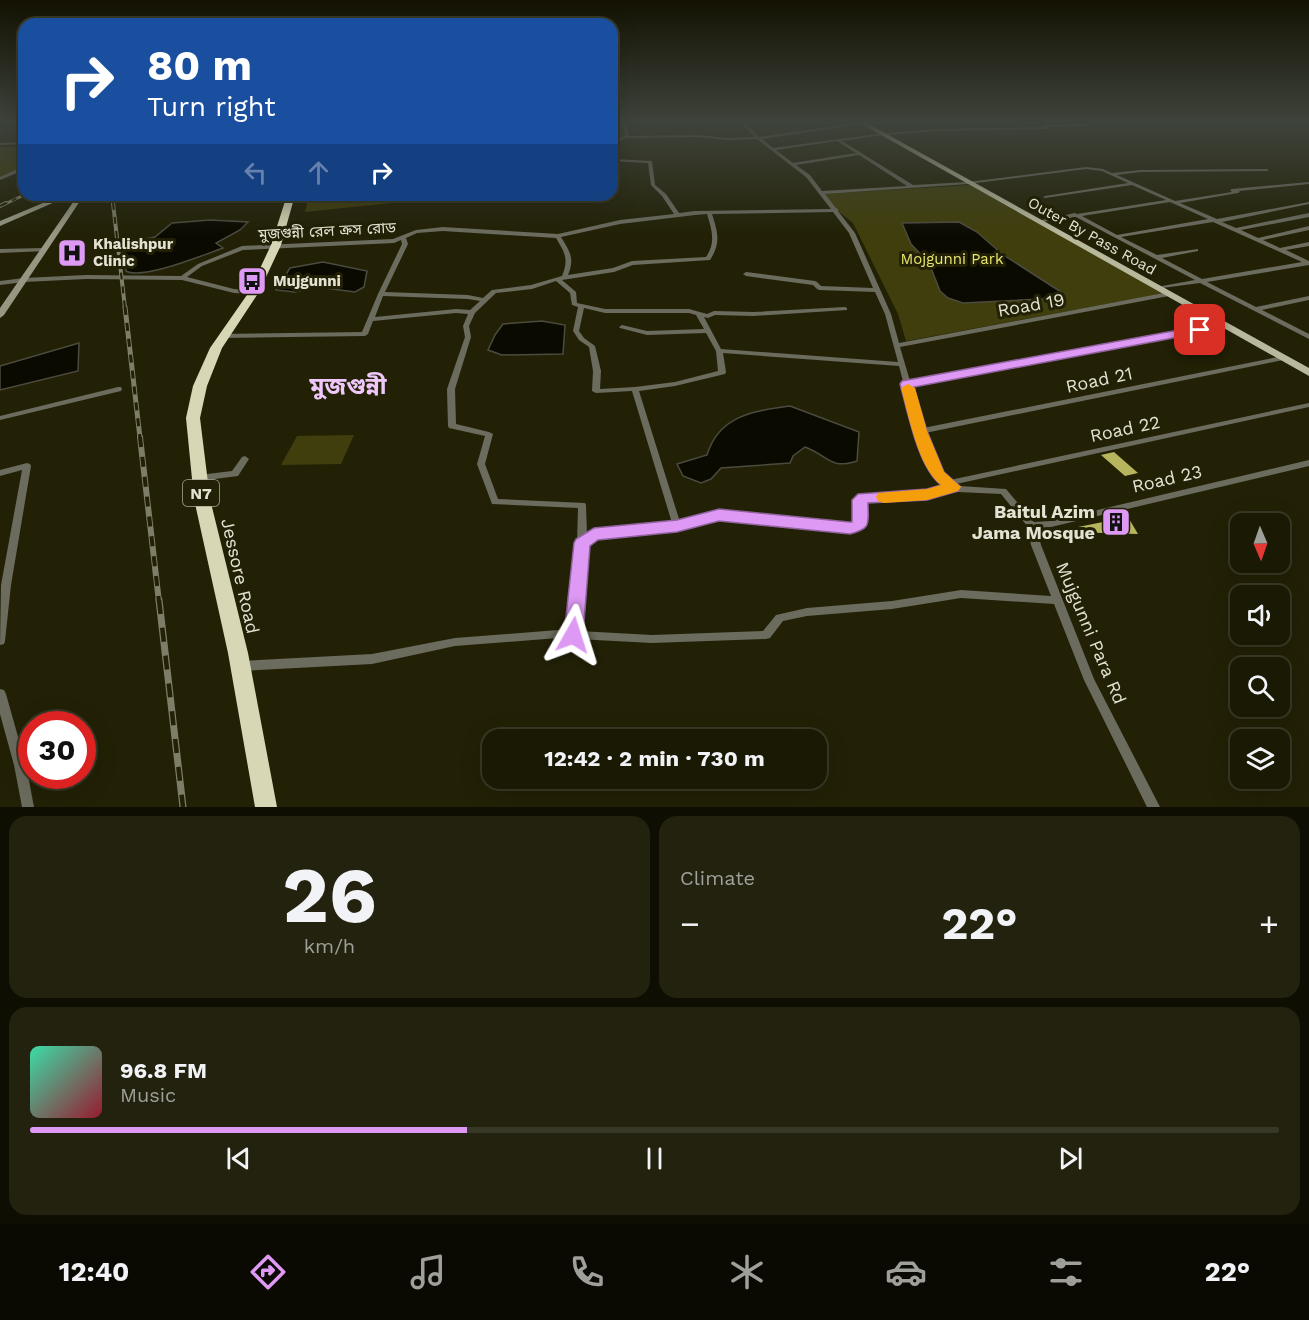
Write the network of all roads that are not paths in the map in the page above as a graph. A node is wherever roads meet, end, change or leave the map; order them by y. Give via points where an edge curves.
1 (618, 160) edge
2 (788, 160) edge
3 (823, 160) edge
4 (869, 160) edge
5 (931, 160) edge
6 (794, 164) junction
7 (1267, 170) dead end
8 (18, 171) edge
9 (1112, 174) junction
10 (0, 179) edge
11 (971, 183) junction
12 (1133, 183) junction
13 (1309, 183) edge
14 (911, 186) junction
15 (821, 193) junction
16 (1045, 197) dead end
17 (54, 201) edge
18 (77, 201) edge
19 (289, 201) edge
20 (1172, 202) junction
21 (1309, 203) edge
22 (836, 210) junction
23 (709, 213) junction
24 (677, 215) junction
25 (1075, 215) junction
26 (1309, 215) edge
27 (1044, 220) junction
28 (1214, 220) junction
29 (0, 224) edge
30 (1309, 228) edge
31 (1235, 230) junction
32 (558, 236) junction
33 (1118, 236) junction
34 (403, 238) junction
35 (1257, 240) junction
36 (1309, 244) edge
37 (276, 245) junction
38 (44, 250) junction
39 (1196, 250) dead end
40 (1279, 250) junction
41 (0, 251) edge
42 (1157, 257) junction
43 (1307, 262) edge
44 (746, 274) dead end
45 (182, 278) junction
46 (560, 279) junction
47 (24, 280) junction
48 (1204, 281) junction
49 (0, 283) edge
50 (878, 290) junction
51 (1167, 291) junction
52 (254, 292) junction
53 (381, 294) junction
54 (1309, 298) edge
55 (483, 300) junction
56 (581, 305) junction
57 (845, 309) dead end
58 (1256, 309) junction
59 (472, 312) junction
60 (0, 315) edge
61 (699, 315) junction
62 (373, 319) junction
63 (1222, 326) junction
64 (622, 327) dead end
65 (710, 331) junction
66 (222, 336) junction
67 (1309, 337) edge
68 (898, 345) junction
69 (719, 351) junction
70 (1283, 358) junction
71 (902, 364) junction
72 (1309, 369) edge
73 (1309, 373) edge
74 (907, 384) junction
75 (118, 389) dead end
76 (635, 389) junction
77 (1309, 405) edge
78 (0, 418) edge
79 (920, 431) junction
80 (246, 459) dead end
81 (1309, 463) edge
82 (0, 473) edge
83 (199, 478) junction
84 (950, 485) junction
85 (677, 526) junction
86 (1032, 526) junction
87 (582, 543) junction
88 (1058, 600) junction
89 (573, 635) junction
90 (0, 641) edge
91 (241, 666) junction
92 (0, 694) edge
93 (28, 807) edge
94 (266, 807) edge
95 (1154, 807) edge

1 - 24 street via 650,162 653,185
2 - 6 street
3 - 6 street
4 - 14 street
5 - 11 main road, Outer By Pass Road
6 - 15 street
7 - 9 street
8 - 10 street
9 - 11 street via 1086,168
9 - 12 street
11 - 14 street
11 - 27 main road, Outer By Pass Road
11 - 51 main road, Outer By Pass Road
12 - 16 street
12 - 20 street
13 - 20 street via 1232,190 1238,192
14 - 15 street
15 - 22 street
17 - 29 street
18 - 38 street
19 - 37 highway, Jessore Road / N7
20 - 25 street
20 - 28 street
21 - 28 street
22 - 23 street, মুজগুন্নী রেল ক্রস রোড
22 - 50 street via 852,233
23 - 24 street, মুজগুন্নী রেল ক্রস রোড
23 - 46 street via 717,237 715,250 708,259 632,263
24 - 32 street, মুজগুন্নী রেল ক্রস রোড via 620,222
25 - 27 street
25 - 33 street
26 - 31 street
27 - 51 main road, Outer By Pass Road
28 - 31 street
28 - 33 street
30 - 35 street
31 - 35 street
32 - 34 street, মুজগুন্নী রেল ক্রস রোড via 443,229
32 - 46 street via 570,255 570,264
33 - 42 street
34 - 37 street, মুজগুন্নী রেল ক্রস রোড
34 - 53 street via 405,244
35 - 40 street
36 - 40 street
37 - 45 street, মুজগুন্নী রেল ক্রস রোড via 226,252
37 - 52 highway, Jessore Road / N7
38 - 41 street
38 - 47 street
39 - 42 street
40 - 43 street
42 - 48 street
43 - 48 street, Road 19
44 - 50 street via 815,283 819,288
45 - 47 street
45 - 52 street
46 - 55 street via 494,291
46 - 56 street via 573,292 574,303
47 - 49 street
47 - 60 street
48 - 51 street, Road 19
48 - 58 street
50 - 68 street
51 - 63 main road, Outer By Pass Road
51 - 68 street, Road 19
51 - 72 main road, Outer By Pass Road
52 - 66 highway, Jessore Road / N7
53 - 55 street
53 - 62 street
54 - 58 street
55 - 59 street
56 - 61 street via 605,311 689,310
56 - 76 street via 576,331 592,346 596,391
57 - 61 street
58 - 67 street
59 - 62 street
59 - 87 street via 451,389 452,426 489,434 481,464 495,502 582,506
61 - 65 street
62 - 66 street via 365,334
63 - 70 main road, Outer By Pass Road
63 - 74 street
64 - 65 street via 647,333
65 - 69 street
66 - 83 highway, Jessore Road / N7 via 200,386 193,418
68 - 71 street
69 - 71 street
69 - 76 street via 722,372
70 - 73 main road, Outer By Pass Road
70 - 79 street, Road 21
71 - 74 street
74 - 79 street
75 - 78 street
76 - 85 street
77 - 84 street, Road 22
79 - 84 street via 938,475
80 - 83 street via 235,474
81 - 86 street, Road 23
82 - 90 street via 27,466
83 - 91 highway, Jessore Road / N7
84 - 85 street, Road 22 via 927,495 864,498 860,500 860,525 850,528 719,515
84 - 86 street, Mujgunni Para Rd via 1003,491
85 - 87 street via 594,534
86 - 88 street, Mujgunni Para Rd
87 - 89 street
88 - 89 street via 961,594 807,612 780,618 766,635 652,639
88 - 95 street, Mujgunni Para Rd via 1089,680
89 - 91 street via 455,642 372,659
91 - 94 highway, Jessore Road / N7
92 - 93 street

